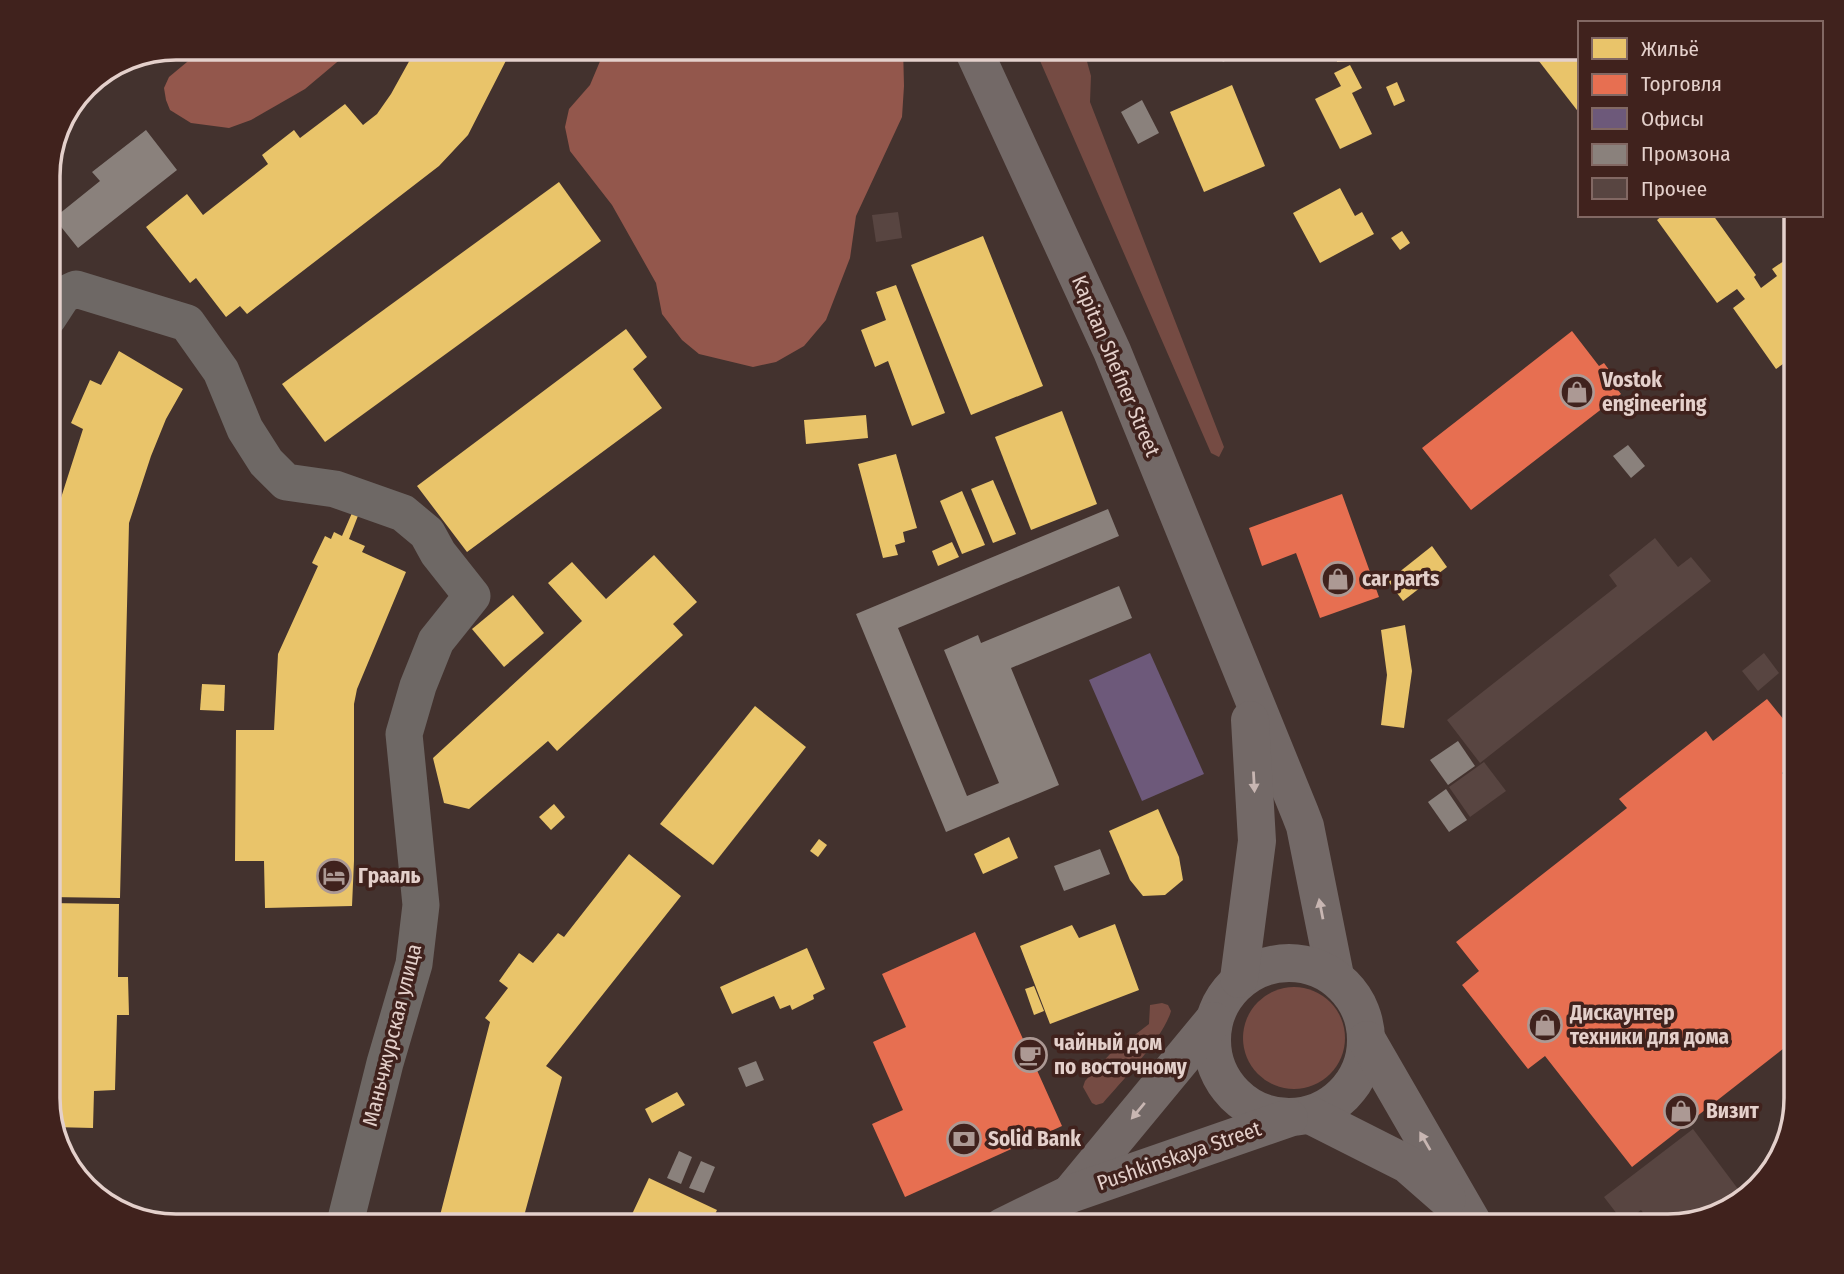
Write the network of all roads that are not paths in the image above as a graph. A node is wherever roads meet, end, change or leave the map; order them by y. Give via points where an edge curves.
1 (978, 60) edge
2 (60, 300) edge
3 (1248, 690) junction
4 (1335, 976) junction
5 (1239, 979) junction
6 (1213, 1021) junction
7 (1367, 1040) junction
8 (1300, 1117) junction
9 (1070, 1194) junction
10 (347, 1214) edge
11 (1029, 1214) edge
12 (1462, 1214) edge
13 (1467, 1214) edge

1 - 3 main road, Kapitan Shefner Street via 1112,351
2 - 10 street, Маньчжурская улица via 76,289 187,323 221,371 245,429 266,462 286,482 335,489 403,513 427,533 471,596 436,641 404,734 421,905 414,964
4 -> 3 main road, Kapitan Shefner Street via 1305,826
3 -> 5 main road, Kapitan Shefner Street via 1257,841
4 - 5 main road via 1304,963 1270,964
4 - 7 main road via 1352,993
5 - 6 main road via 1225,994
6 - 8 main road via 1212,1057 1227,1088 1255,1111
6 -> 9 main road, Pushkinskaya Street
7 - 8 main road via 1363,1065 1351,1087 1333,1105
13 -> 7 main road
8 - 9 main road, Pushkinskaya Street
8 - 12 main road via 1407,1164
9 - 11 main road, Pushkinskaya Street

